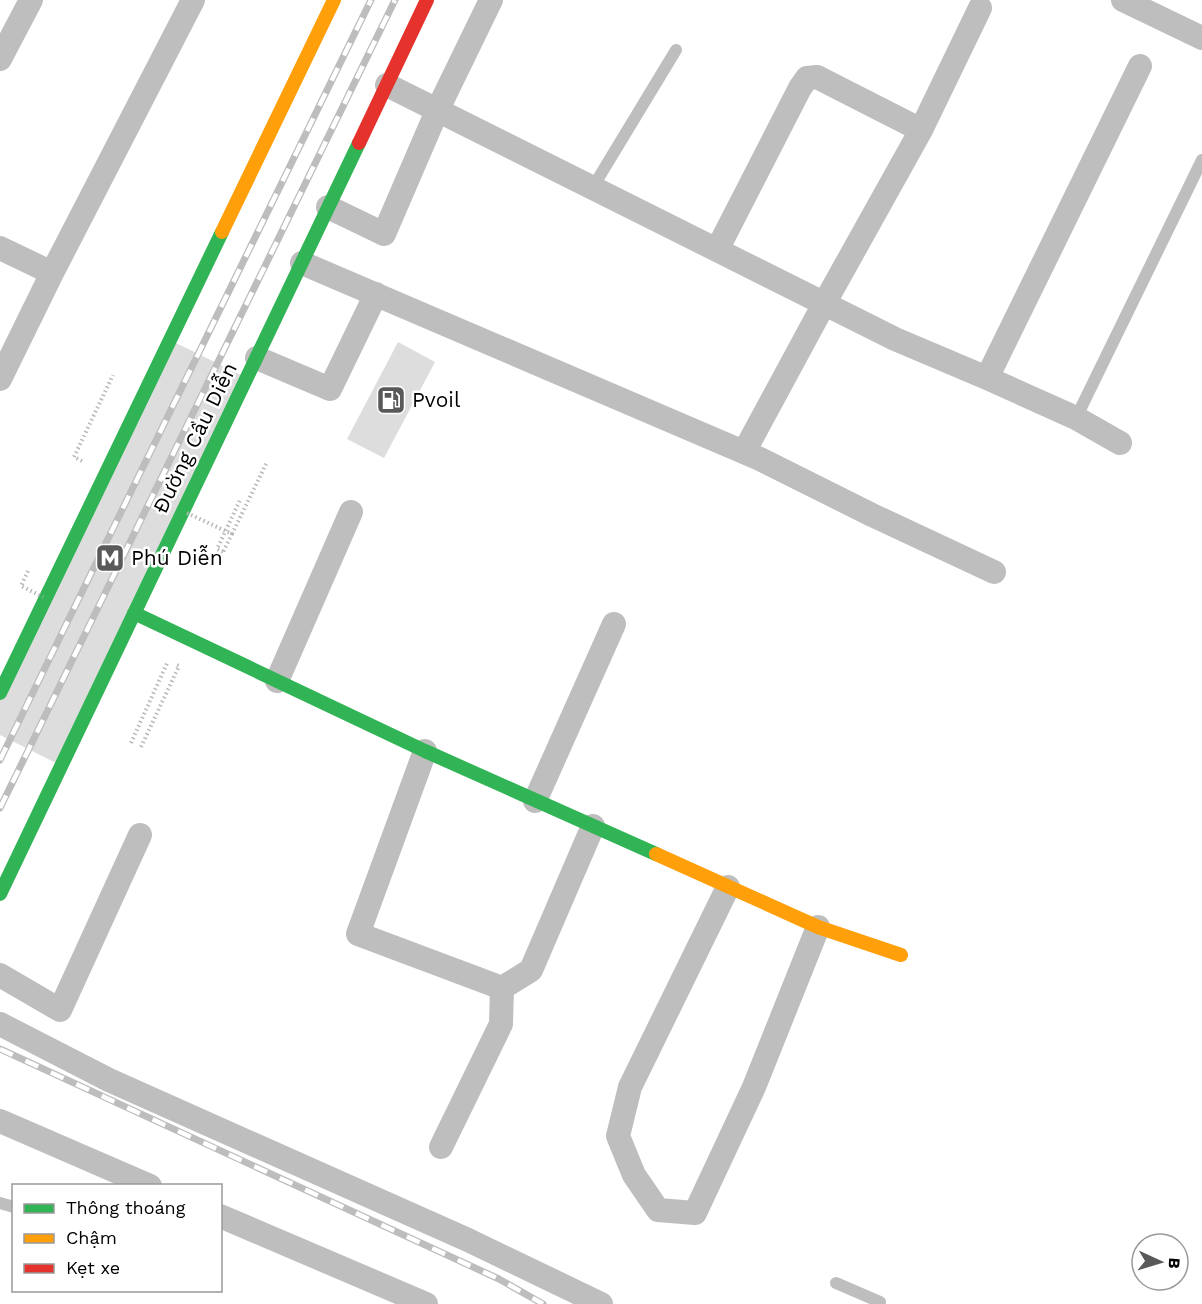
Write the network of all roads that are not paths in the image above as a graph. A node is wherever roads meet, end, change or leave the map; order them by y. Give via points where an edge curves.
1 (31, 0) edge
2 (193, 0) edge
3 (334, 0) edge
4 (427, 0) edge
5 (491, 0) edge
6 (1126, 0) edge
7 (980, 8) dead end
8 (1202, 38) edge
9 (676, 50) dead end
10 (0, 60) edge
11 (1140, 66) dead end
12 (387, 85) junction
13 (437, 111) junction
14 (921, 130) junction
15 (1202, 160) edge
16 (593, 188) junction
17 (328, 207) junction
18 (0, 248) edge
19 (717, 250) junction
20 (302, 263) junction
21 (52, 273) junction
22 (376, 294) junction
23 (824, 304) junction
24 (256, 358) junction
25 (987, 378) junction
26 (0, 379) edge
27 (1076, 418) junction
28 (1120, 443) dead end
29 (744, 452) junction
30 (351, 512) dead end
31 (994, 572) dead end
32 (134, 613) junction
33 (614, 624) dead end
34 (277, 681) junction
35 (0, 693) edge
36 (424, 751) junction
37 (535, 801) junction
38 (593, 826) junction
39 (140, 835) dead end
40 (728, 887) junction
41 (0, 894) edge
42 (818, 927) junction
43 (901, 955) dead end
44 (0, 975) edge
45 (502, 988) junction
46 (0, 1024) edge
47 (0, 1121) edge
48 (441, 1147) dead end
49 (148, 1184) edge
50 (222, 1217) edge
51 (836, 1283) dead end
52 (426, 1304) edge
53 (601, 1304) edge
54 (879, 1304) edge

1 - 10 street
2 - 21 street
3 - 35 main road
4 - 12 main road, Đường Cầu Diễn
5 - 13 street
6 - 8 street
7 - 14 street
9 - 16 lane
11 - 25 street
12 - 13 street
12 - 17 main road, Đường Cầu Diễn
13 - 16 street
13 - 17 street via 384,234
14 - 19 street via 817,77 807,78
14 - 23 street
15 - 27 lane
16 - 19 street
17 - 20 main road, Đường Cầu Diễn
18 - 21 street
19 - 23 street
20 - 22 street
20 - 24 main road, Đường Cầu Diễn
21 - 26 street
22 - 24 street via 330,389
22 - 29 street
23 - 25 street
23 - 29 street
24 - 32 main road, Đường Cầu Diễn
25 - 27 street
27 - 28 street
29 - 31 street
30 - 34 street
32 - 34 main road
32 - 41 main road, Đường Cầu Diễn
33 - 37 street
34 - 36 main road
36 - 37 main road
36 - 45 street via 358,934
37 - 38 main road
38 - 40 main road
38 - 45 street via 531,970
39 - 44 street via 60,1010
40 - 42 main road
40 - 42 street via 630,1088 618,1136 634,1175 658,1210 695,1213 753,1087
42 - 43 main road
45 - 48 street via 501,1024
46 - 53 street via 109,1080 457,1235
47 - 49 street
50 - 52 street
51 - 54 lane

